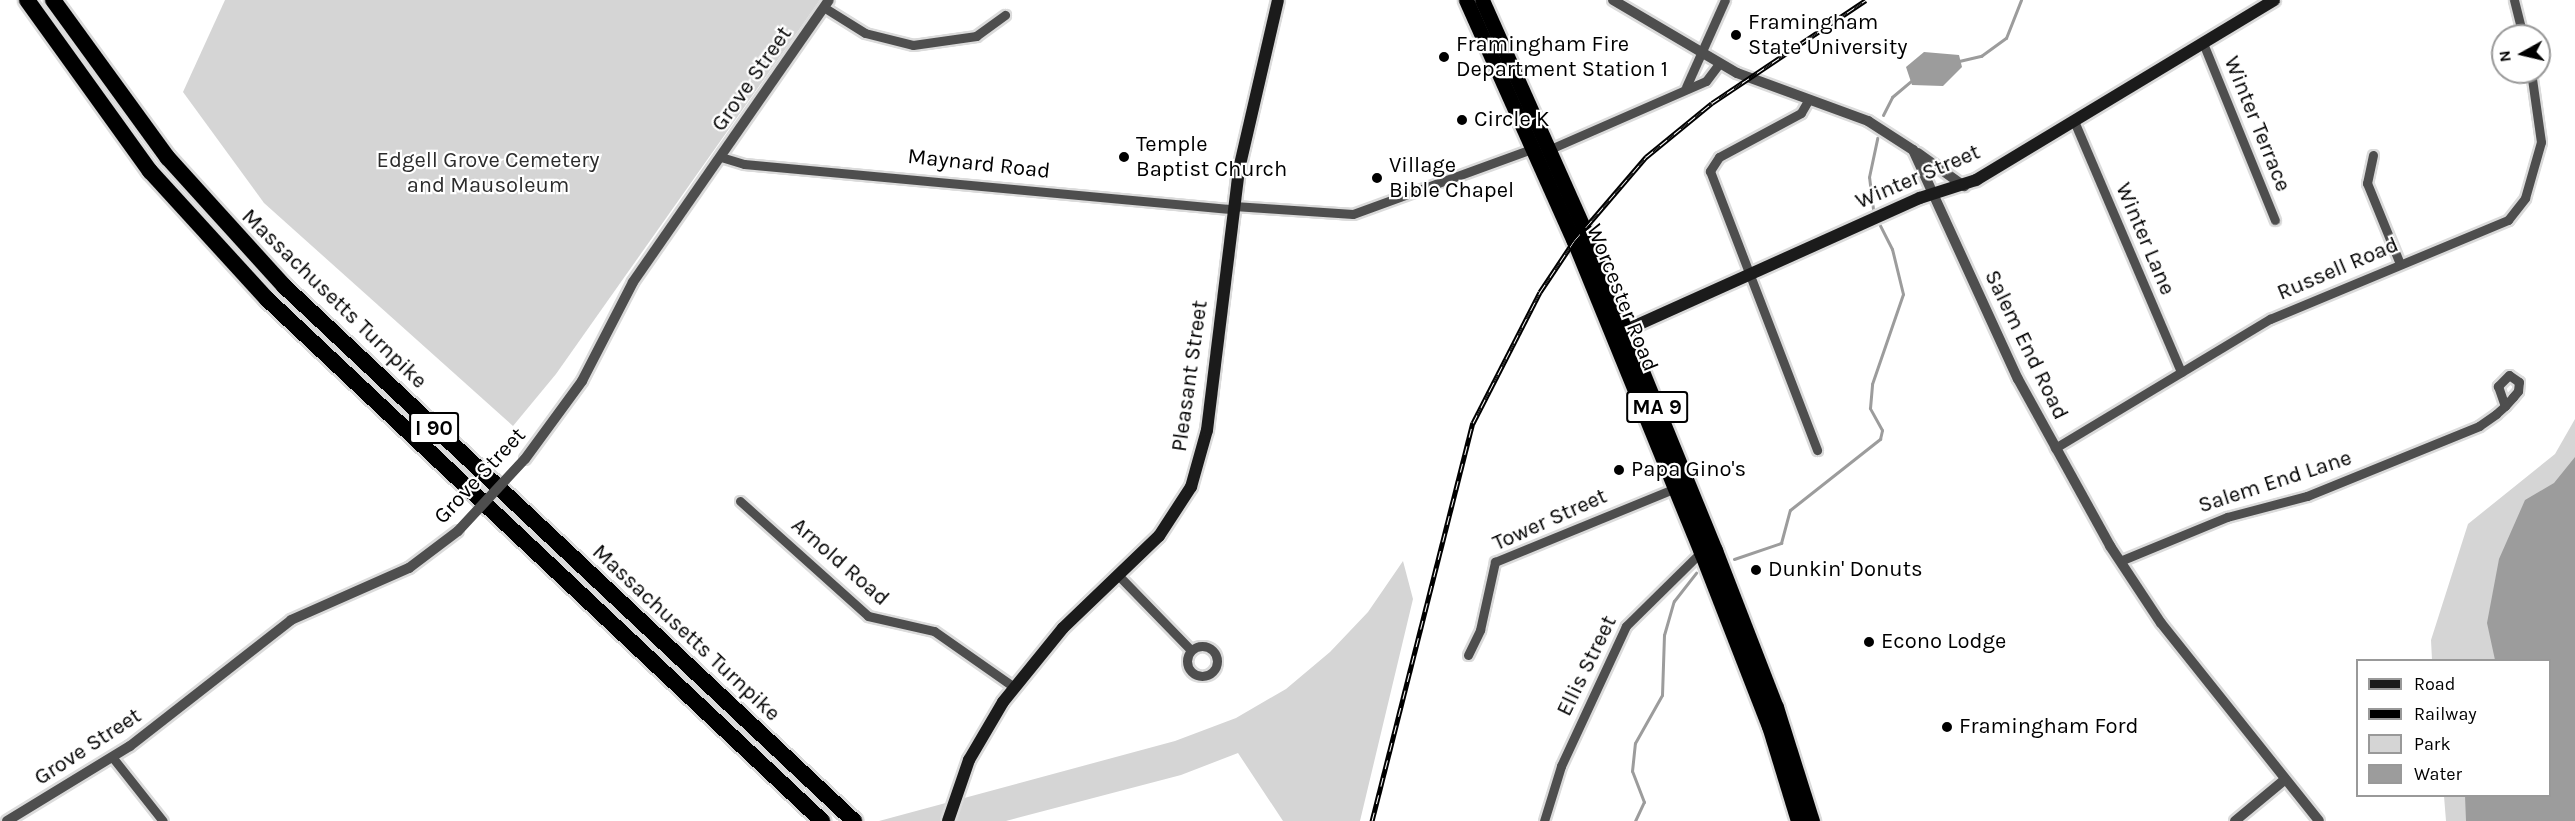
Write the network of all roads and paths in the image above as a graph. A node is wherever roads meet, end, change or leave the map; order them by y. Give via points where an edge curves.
1 (27, 0) edge
2 (53, 0) edge
3 (1278, 0) edge
4 (1482, 0) edge
5 (1613, 0) edge
6 (1725, 0) edge
7 (2274, 0) edge
8 (2514, 0) edge
9 (827, 4) edge
10 (1467, 5) edge
11 (1005, 15) dead end
12 (2520, 24) edge
13 (2203, 43) junction
14 (1704, 55) junction
15 (1719, 64) junction
16 (2533, 84) edge
17 (1686, 87) junction
18 (1809, 99) junction
19 (2074, 121) junction
20 (1532, 149) junction
21 (1548, 150) junction
22 (1913, 150) junction
23 (2373, 155) dead end
24 (721, 157) junction
25 (1964, 186) junction
26 (1936, 193) junction
27 (1233, 207) junction
28 (2275, 220) dead end
29 (2400, 264) junction
30 (1749, 274) junction
31 (1626, 330) junction
32 (2181, 372) junction
33 (2505, 406) dead end
34 (2055, 447) junction
35 (1817, 450) dead end
36 (1675, 488) junction
37 (740, 501) dead end
38 (1701, 552) junction
39 (2120, 561) junction
40 (1118, 575) junction
41 (1191, 650) dead end
42 (1468, 655) dead end
43 (1014, 687) junction
44 (113, 758) junction
45 (2283, 781) junction
46 (7, 821) edge
47 (163, 821) edge
48 (822, 821) edge
49 (854, 821) edge
50 (948, 821) edge
51 (1544, 821) edge
52 (1798, 821) edge
53 (1812, 821) edge
54 (2235, 821) edge
55 (2319, 821) edge

1 - 48 highway, Massachusetts Turnpike / I 90 via 129,144 259,291
2 - 49 highway, Massachusetts Turnpike / I 90 via 168,158 284,286
3 - 27 main road, Pleasant Street
4 - 21 highway, Worcester Road / MA 9
5 - 14 street, Salem End Road
6 - 14 street
7 - 13 main road, Winter Street
8 - 12 street
9 - 11 street via 866,33 913,45 976,36
9 - 24 street, Grove Street
10 - 20 highway, Worcester Road / MA 9
13 - 19 main road, Winter Street
13 - 28 street, Winter Terrace
14 - 15 street, Salem End Road
14 - 17 street
15 - 17 street via 1712,78
15 - 18 street, Salem End Road
16 - 29 street, Russell Road via 2542,134 2520,207 2500,224
17 - 21 street
18 - 22 street, Salem End Road via 1880,127
18 - 30 street via 1801,113 1719,157 1710,168
19 - 25 main road, Winter Street
19 - 32 street, Winter Lane
20 - 27 street, Maynard Road via 1353,214
20 - 36 highway, Worcester Road / MA 9
21 - 31 highway, Worcester Road / MA 9
22 - 25 street
22 - 26 street, Salem End Road
23 - 29 street via 2367,183
24 - 27 street, Maynard Road via 744,164
24 - 44 street, Grove Street, bridge via 624,298 570,399 525,459 458,531 409,568 291,620
25 - 26 main road, Winter Street
26 - 30 main road, Winter Street
26 - 34 street, Salem End Road via 1999,340
27 - 40 main road, Pleasant Street via 1196,473 1169,524
29 - 32 street, Russell Road via 2270,319
30 - 31 main road, Winter Street
30 - 35 street
31 - 53 highway, Worcester Road / MA 9 via 1776,707
32 - 34 street, Russell Road
33 - 39 street, Salem End Lane via 2468,431 2318,492 2218,520
34 - 39 street, Salem End Road
36 - 38 highway, Worcester Road / MA 9
36 - 42 street, Tower Street via 1495,562 1480,630
37 - 43 street, Arnold Road via 868,616 942,635
38 - 51 street, Ellis Street via 1626,626 1561,766
38 - 52 highway, Worcester Road / MA 9 via 1769,726
39 - 45 street, Salem End Road
40 - 41 street
40 - 43 main road, Pleasant Street via 1063,628
43 - 50 main road, Pleasant Street via 977,743
44 - 46 street, Grove Street
44 - 47 street
45 - 54 street
45 - 55 street, Salem End Road

